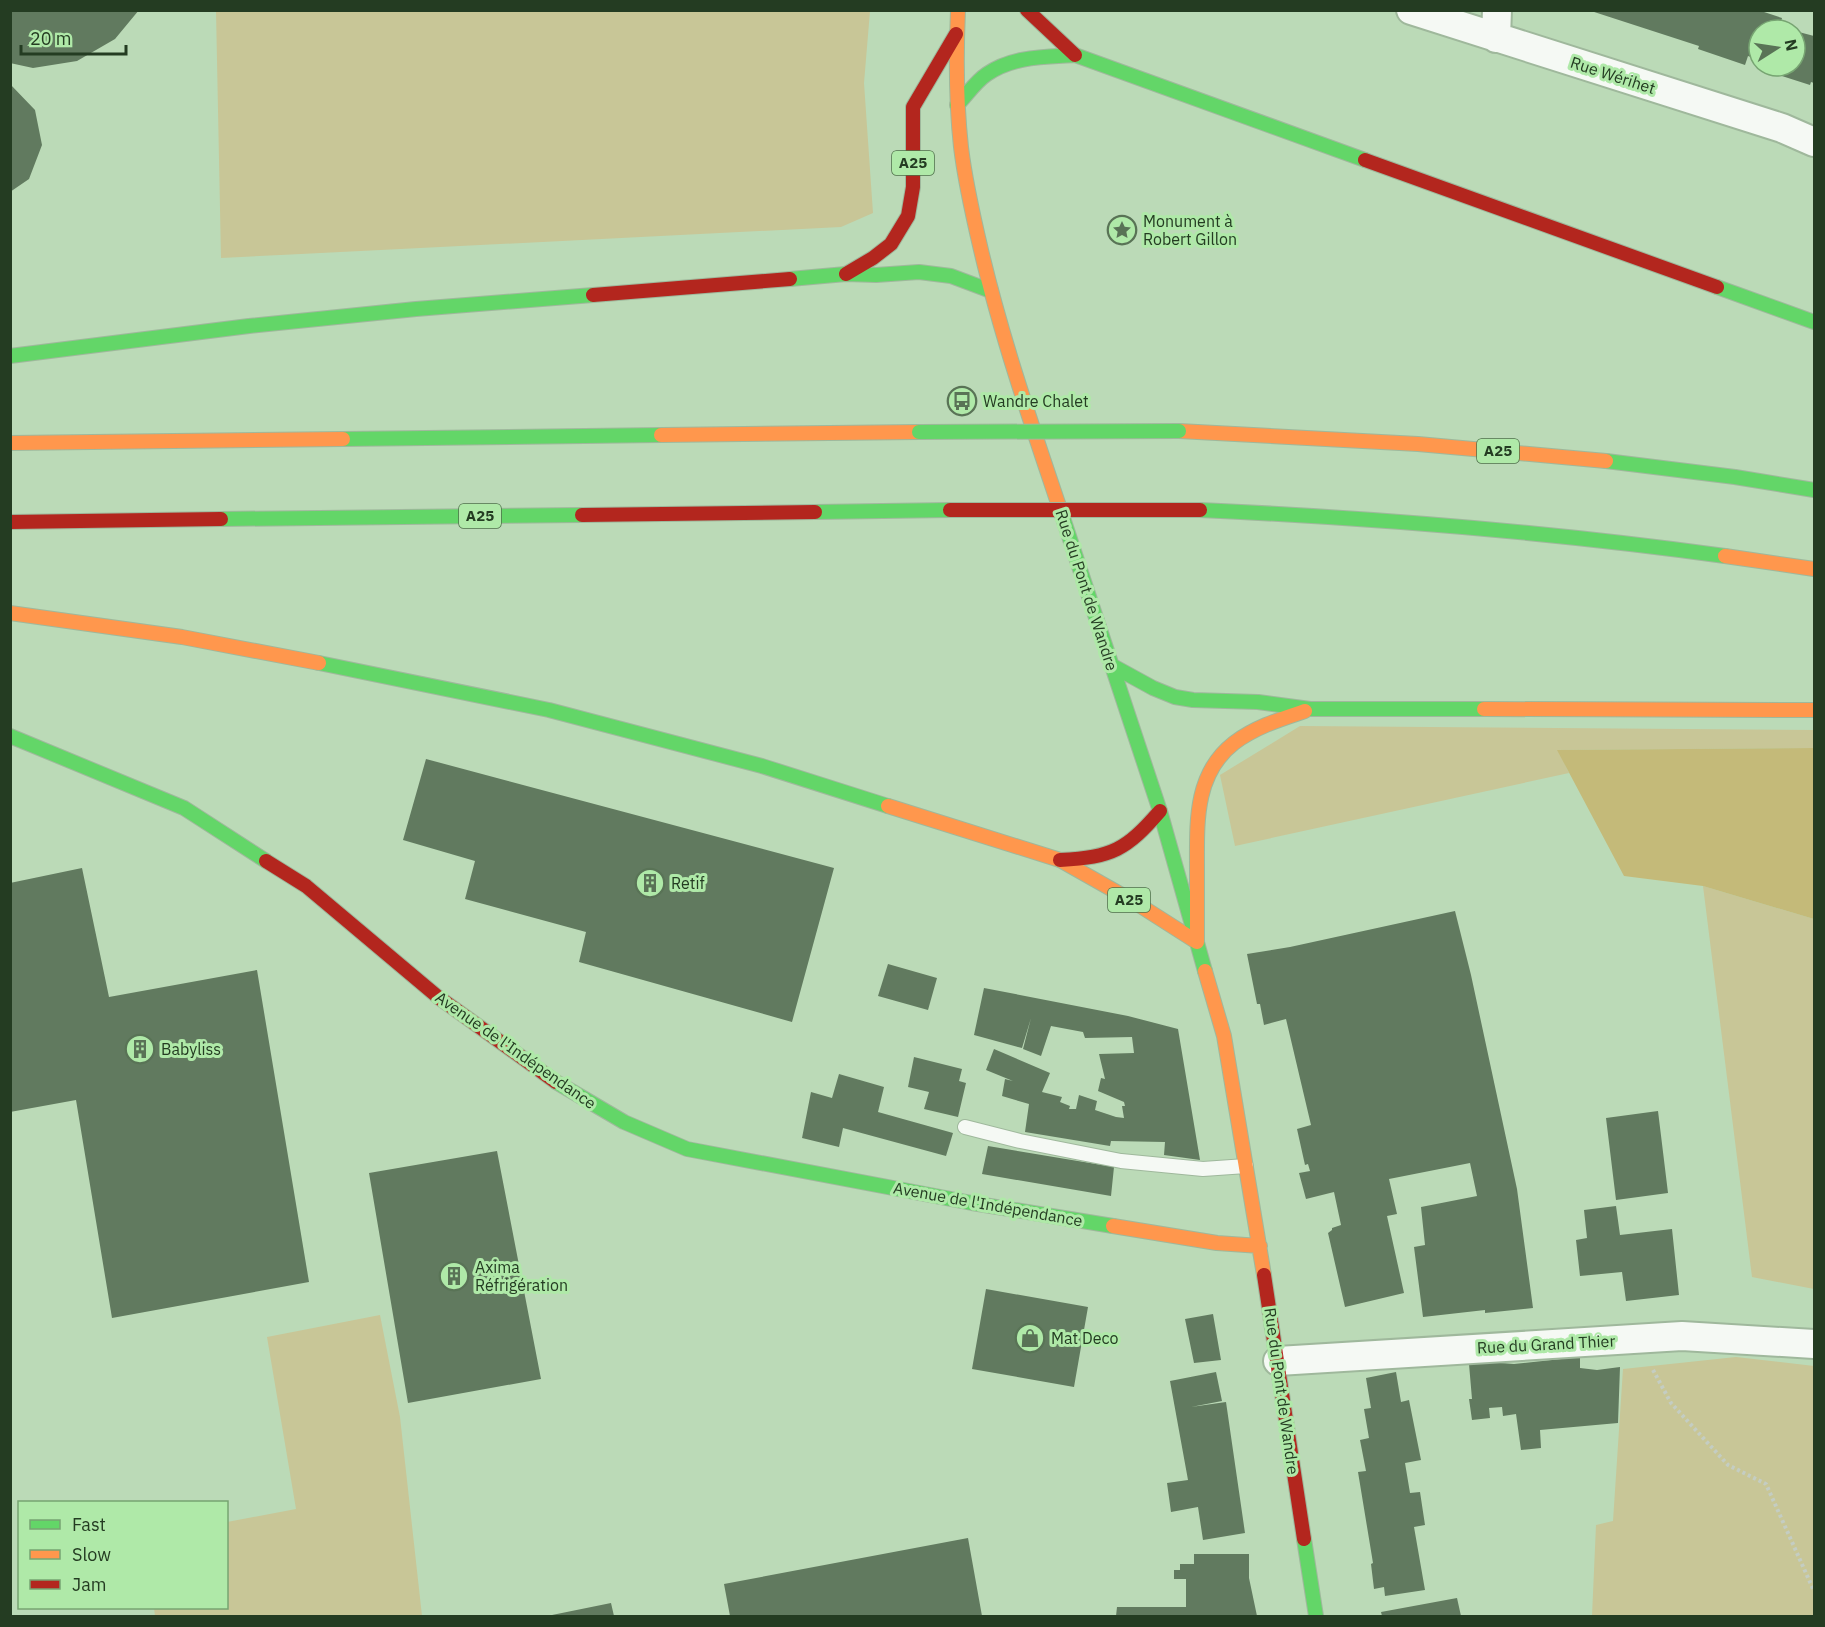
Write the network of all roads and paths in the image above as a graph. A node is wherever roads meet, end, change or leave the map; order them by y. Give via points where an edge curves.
1 (958, 10) edge
2 (1027, 10) edge
3 (1411, 10) edge
4 (1497, 24) edge
5 (956, 34) junction
6 (1075, 56) junction
7 (957, 105) junction
8 (1815, 142) edge
9 (846, 274) junction
10 (991, 291) junction
11 (1815, 322) edge
12 (10, 356) edge
13 (10, 443) edge
14 (1815, 490) edge
15 (10, 522) edge
16 (1815, 569) edge
17 (10, 613) edge
18 (1111, 665) junction
19 (1310, 710) junction
20 (1815, 710) edge
21 (10, 736) edge
22 (1160, 811) junction
23 (1060, 860) junction
24 (1197, 942) junction
25 (965, 1127) dead end
26 (1248, 1166) junction
27 (1260, 1246) junction
28 (1635, 1338) junction
29 (1815, 1344) edge
30 (1278, 1361) junction
31 (1815, 1591) edge
32 (1316, 1617) edge

1 - 5 main road, Rue du Pont de Wandre
2 - 6 main road
3 - 4 street, Rue Wérihet
4 - 8 street, Rue Wérihet
5 - 7 main road, Rue du Pont de Wandre
5 - 9 main road, A25 via 913,107 913,187 908,216 891,244
6 - 7 main road via 1027,58 1008,64 987,74
6 - 11 main road
7 - 10 main road, Rue du Pont de Wandre via 972,211
9 - 10 main road, A25 via 919,272 951,276
9 - 12 main road, A25 via 416,309
10 - 18 main road, Rue du Pont de Wandre
13 - 14 main road, A25, bridge via 1179,431 1511,452
15 - 16 main road, A25, bridge via 1200,510 1537,531
17 - 23 main road, A25 via 257,650 549,710 762,766
18 - 19 main road via 1175,697
18 - 22 main road, Rue du Pont de Wandre
19 - 20 main road
19 - 24 main road via 1250,732 1232,744 1210,771 1197,812
21 - 27 main road, Avenue de l'Indépendance via 184,808 306,886 438,997 562,1086 624,1122 687,1149 983,1205 1216,1243
22 - 23 main road, A25 via 1136,838 1117,849 1090,859
22 - 24 main road, Rue du Pont de Wandre
23 - 24 main road, A25
24 - 26 main road, Rue du Pont de Wandre via 1224,1036
25 - 26 lane via 1121,1161 1203,1169
26 - 27 main road, Rue du Pont de Wandre
27 - 30 main road, Rue du Pont de Wandre
28 - 29 street, Rue du Grand Thier via 1682,1335
28 - 30 street, Rue du Grand Thier
28 - 31 path via 1671,1403 1728,1465 1766,1484
30 - 32 main road, Rue du Pont de Wandre

